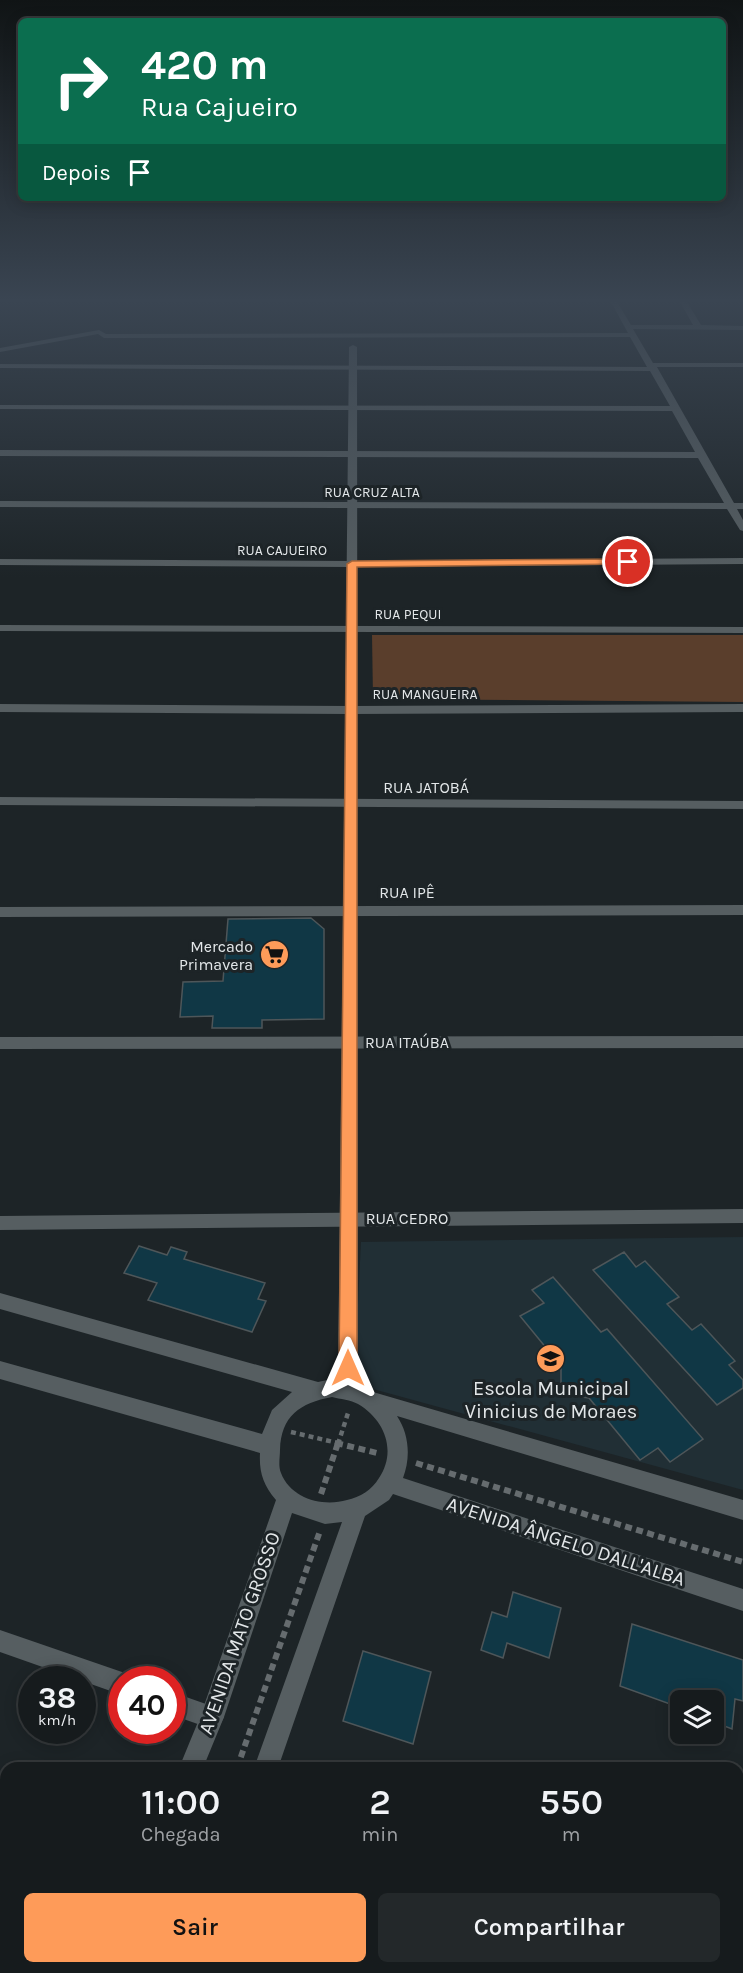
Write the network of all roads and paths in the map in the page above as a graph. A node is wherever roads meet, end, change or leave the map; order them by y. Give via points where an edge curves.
1 (353, 394) edge
2 (668, 394) edge
3 (0, 407) edge
4 (677, 409) junction
5 (353, 410) junction
6 (0, 453) edge
7 (352, 454) junction
8 (702, 455) junction
9 (0, 504) edge
10 (352, 505) junction
11 (731, 506) junction
12 (743, 506) edge
13 (743, 528) edge
14 (743, 561) edge
15 (0, 562) edge
16 (352, 564) junction
17 (0, 628) edge
18 (352, 629) junction
19 (743, 630) edge
20 (0, 708) edge
21 (743, 708) edge
22 (351, 710) junction
23 (0, 801) edge
24 (351, 803) junction
25 (743, 804) edge
26 (350, 910) junction
27 (743, 910) edge
28 (0, 912) edge
29 (350, 1042) junction
30 (743, 1042) edge
31 (0, 1043) edge
32 (743, 1216) edge
33 (349, 1219) junction
34 (0, 1223) edge
35 (0, 1301) edge
36 (0, 1370) edge
37 (316, 1390) junction
38 (358, 1393) junction
39 (270, 1437) junction
40 (337, 1443) junction
41 (399, 1458) junction
42 (389, 1483) junction
43 (296, 1503) junction
44 (324, 1504) junction
45 (357, 1509) junction
46 (743, 1510) edge
47 (743, 1562) edge
48 (743, 1600) edge
49 (0, 1641) edge
50 (108, 1679) edge
51 (186, 1708) edge
52 (212, 1717) junction
53 (193, 1762) edge
54 (239, 1762) edge
55 (268, 1762) edge

1 - 5 street
2 - 4 street
3 - 5 street
4 - 5 street
4 - 8 street
5 - 7 street
6 - 7 street
7 - 8 street
7 - 10 street
8 - 11 street
9 - 10 street, RUA CRUZ ALTA
10 - 11 street, RUA CRUZ ALTA
10 - 16 street
11 - 12 street, RUA CRUZ ALTA
11 - 13 street
14 - 16 street, RUA CAJUEIRO
15 - 16 street, RUA CAJUEIRO
16 - 18 street
17 - 18 street, RUA PEQUI
18 - 19 street, RUA PEQUI
18 - 22 street
20 - 22 street, RUA MANGUEIRA
21 - 22 street, RUA MANGUEIRA
22 - 24 street
23 - 24 street, RUA JATOBÁ
24 - 25 street, RUA JATOBÁ
24 - 26 street
26 - 27 street, RUA IPÊ
26 - 28 street, RUA IPÊ
26 - 29 street
29 - 30 street, RUA ITAÚBA
29 - 31 street, RUA ITAÚBA
29 - 33 street
32 - 33 street, RUA CEDRO
33 - 34 street, RUA CEDRO
33 - 38 street
35 - 37 street
36 - 39 street
37 - 38 street
37 - 39 street via 282,1411
38 - 40 path
38 - 41 street via 383,1409 393,1423
38 - 46 street
39 - 40 path
39 - 43 street via 270,1475
40 - 41 path
40 - 44 path
41 - 42 street
41 - 47 path
42 - 45 street via 381,1494
42 - 48 street, AVENIDA ÂNGELO DALL'ALBA
43 - 44 street
43 - 44 path
43 - 52 street, AVENIDA MATO GROSSO
44 - 45 street
44 - 54 path
45 - 55 street
49 - 50 street
51 - 52 street
52 - 53 street, AVENIDA MATO GROSSO

